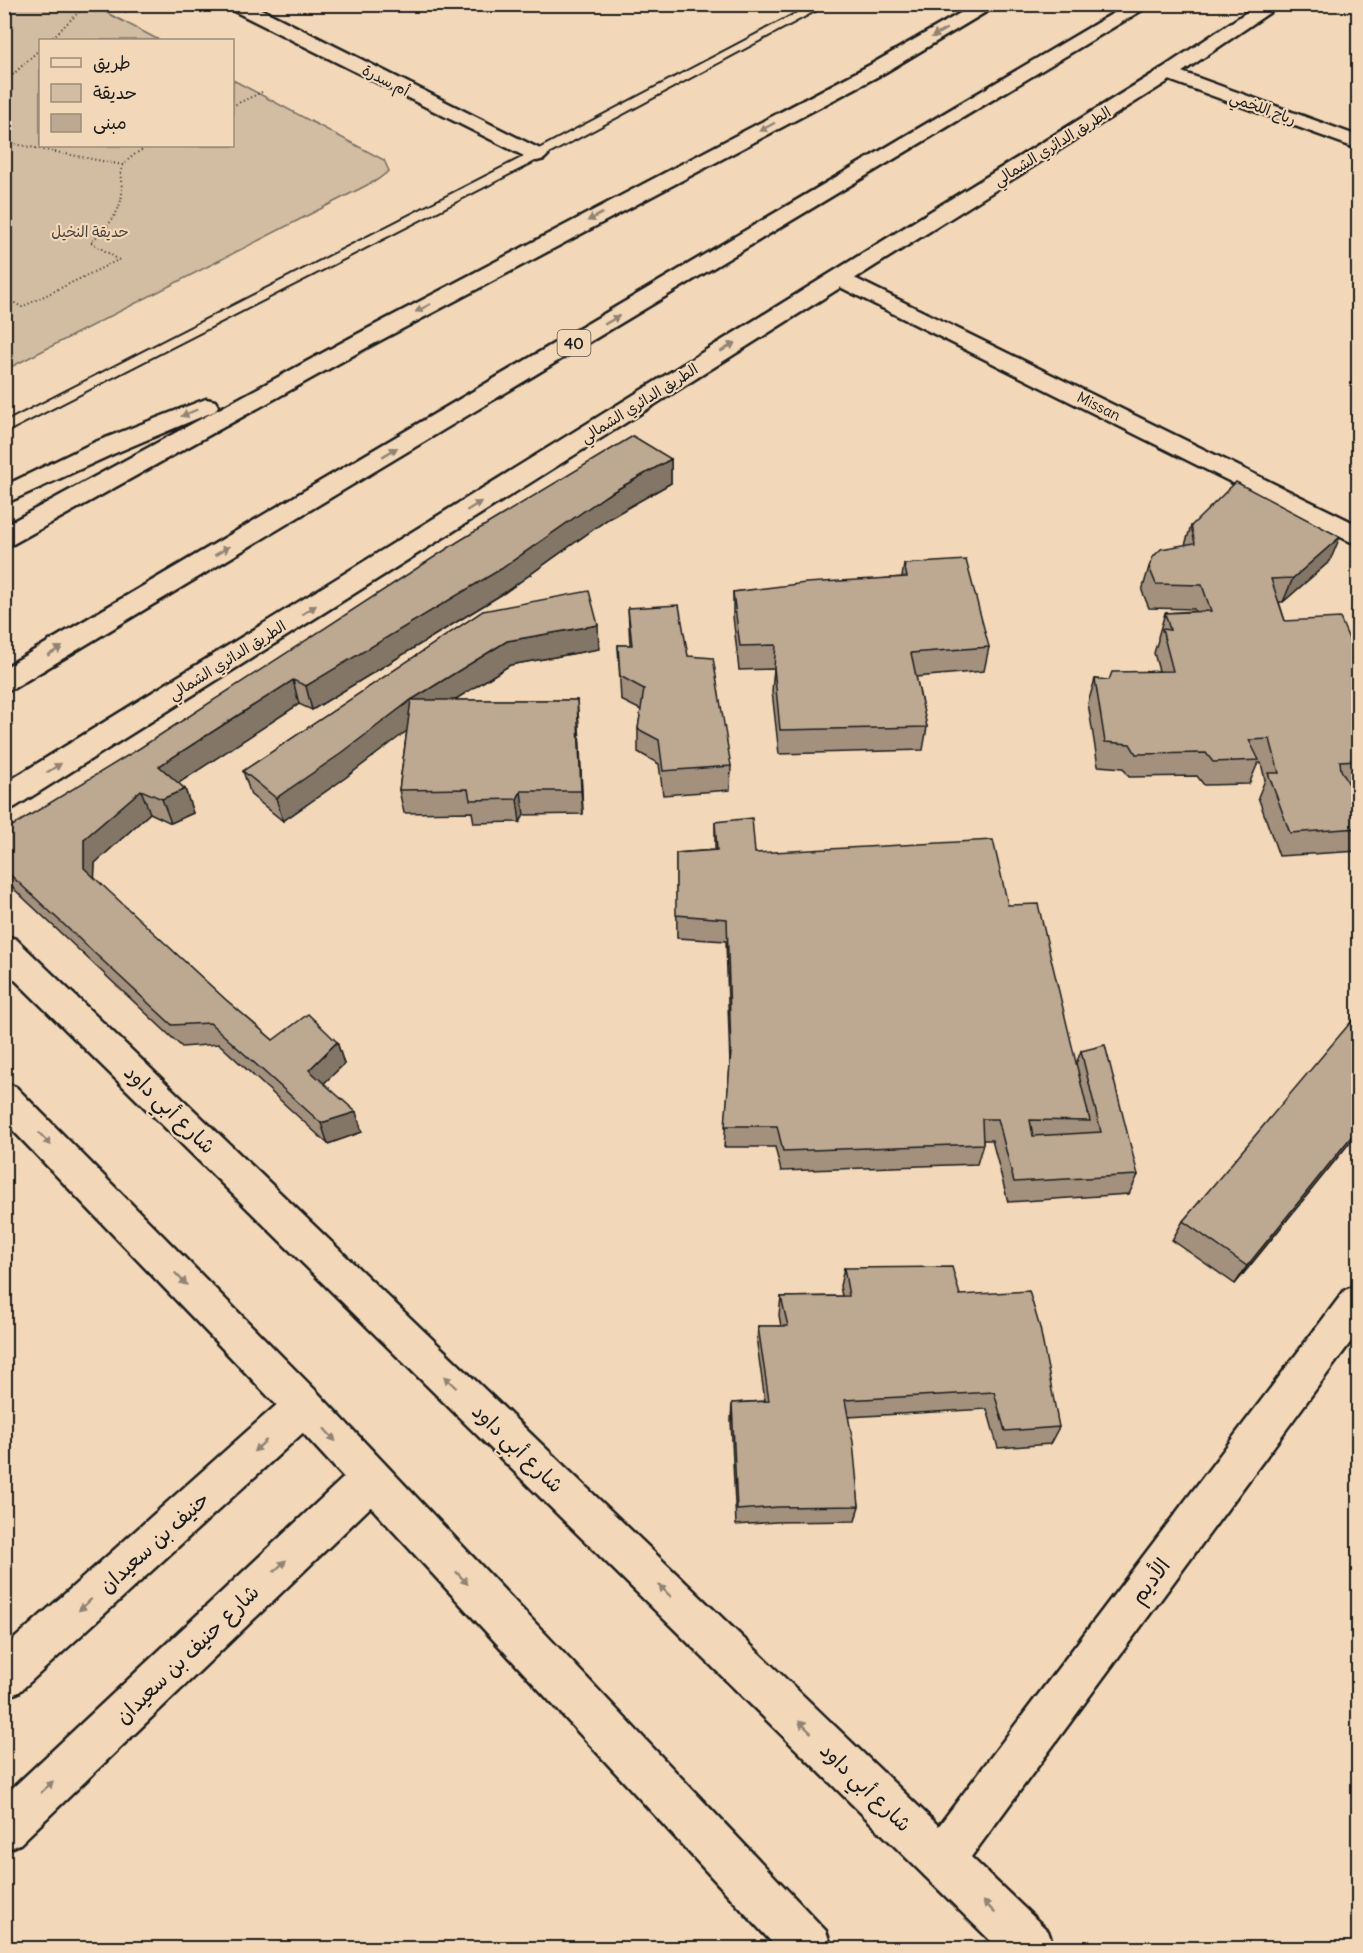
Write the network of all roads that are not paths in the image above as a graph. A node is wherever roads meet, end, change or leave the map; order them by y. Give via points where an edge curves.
1 (236, 4) edge
2 (823, 4) edge
3 (990, 4) edge
4 (1143, 4) edge
5 (1273, 4) edge
6 (1168, 73) junction
7 (1359, 143) edge
8 (537, 155) junction
9 (840, 278) junction
10 (360, 342) junction
11 (4, 429) edge
12 (4, 496) edge
13 (1359, 535) edge
14 (4, 538) edge
15 (4, 681) edge
16 (4, 800) edge
17 (4, 948) edge
18 (4, 1097) edge
19 (1359, 1302) edge
20 (304, 1406) junction
21 (370, 1480) junction
22 (4, 1677) edge
23 (4, 1828) edge
24 (941, 1860) junction
25 (810, 1948) edge
26 (1031, 1948) edge

1 - 8 main road, أم سدرة
2 - 8 lane
3 -> 10 main road via 877,69
15 -> 4 main road, 40
5 - 6 main road, الطريق الدائري الشمالي
6 - 7 main road, رباح اللخمي
6 - 9 main road, الطريق الدائري الشمالي
8 - 11 lane
9 - 13 main road, Missan
16 -> 9 main road, الطريق الدائري الشمالي
10 -> 12 main road via 104,448
10 - 14 main road
24 -> 17 main road, شارع أبي داود
18 -> 20 main road
19 - 24 main road, الأديم
20 -> 21 main road
20 -> 22 main road, حنيف بن سعيدان
23 -> 21 main road, شارع حنيف بن سعيدان
21 -> 25 main road
26 -> 24 main road, شارع أبي داود

